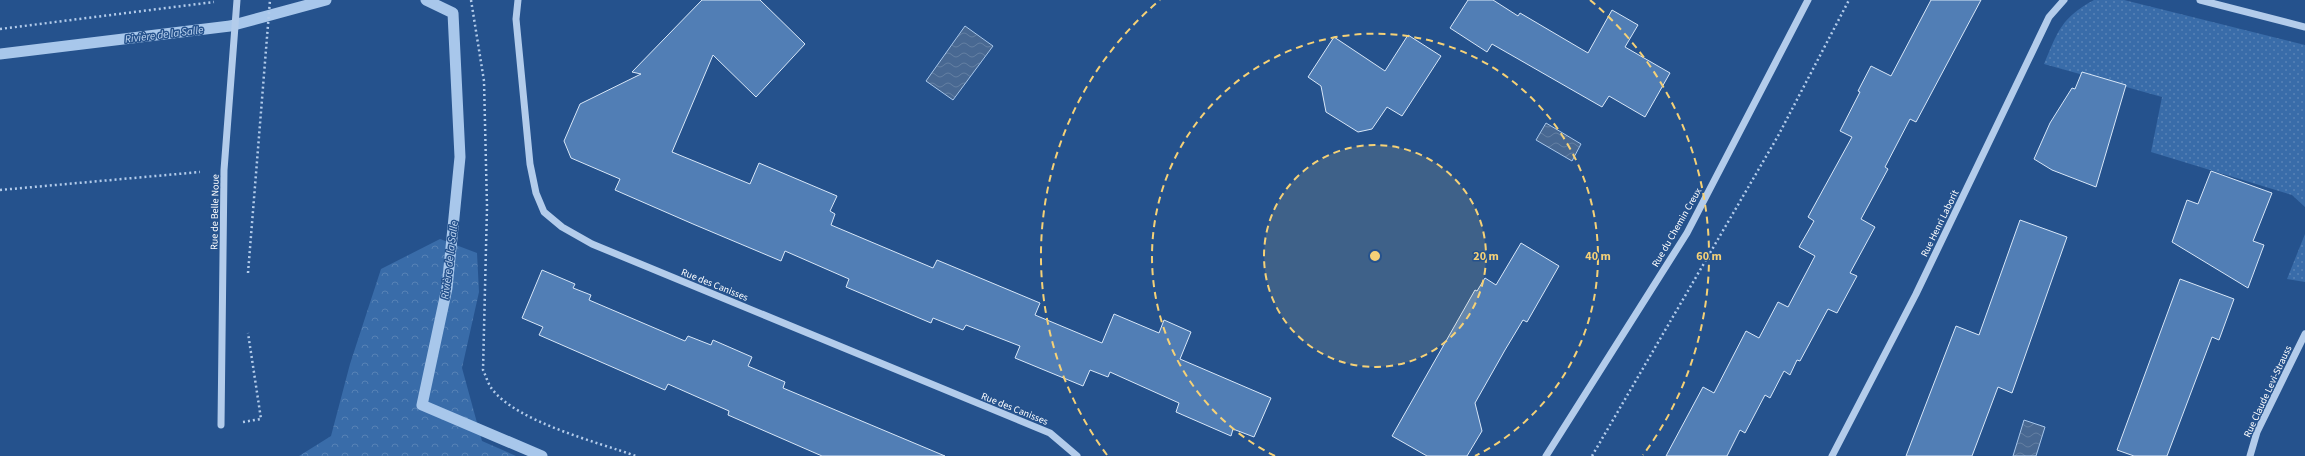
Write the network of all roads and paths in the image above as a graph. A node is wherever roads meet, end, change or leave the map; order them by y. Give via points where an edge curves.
1 (237, 0) edge
2 (270, 0) edge
3 (471, 0) edge
4 (518, 0) edge
5 (1808, 0) edge
6 (1849, 0) edge
7 (2064, 0) edge
8 (2200, 0) edge
9 (221, 1) dead end
10 (2305, 27) edge
11 (0, 29) edge
12 (224, 170) junction
13 (0, 190) edge
14 (248, 277) dead end
15 (247, 331) dead end
16 (2305, 334) edge
17 (221, 425) joint
18 (636, 456) edge
19 (1077, 456) edge
20 (1546, 456) edge
21 (1592, 456) edge
22 (1832, 456) edge
23 (2250, 456) edge

1 - 12 street, Rue de Belle Noue
2 - 14 path
3 - 18 path via 484,81 487,207 483,370 492,389 509,406 527,418
4 - 19 street, Rue des Canisses via 516,19 530,164 536,193 544,212 562,227 592,244 1050,433
5 - 20 street, Rue du Chemin Creux via 1687,233
6 - 21 path via 1778,136
7 - 22 street, Rue Henri Laborit via 2049,18 1916,294
8 - 10 street
9 - 11 path
12 - 13 path
12 - 17 street, Rue de Belle Noue
15 - 17 path via 261,419
16 - 23 street, Rue Claude Levi-Strauss via 2257,432

